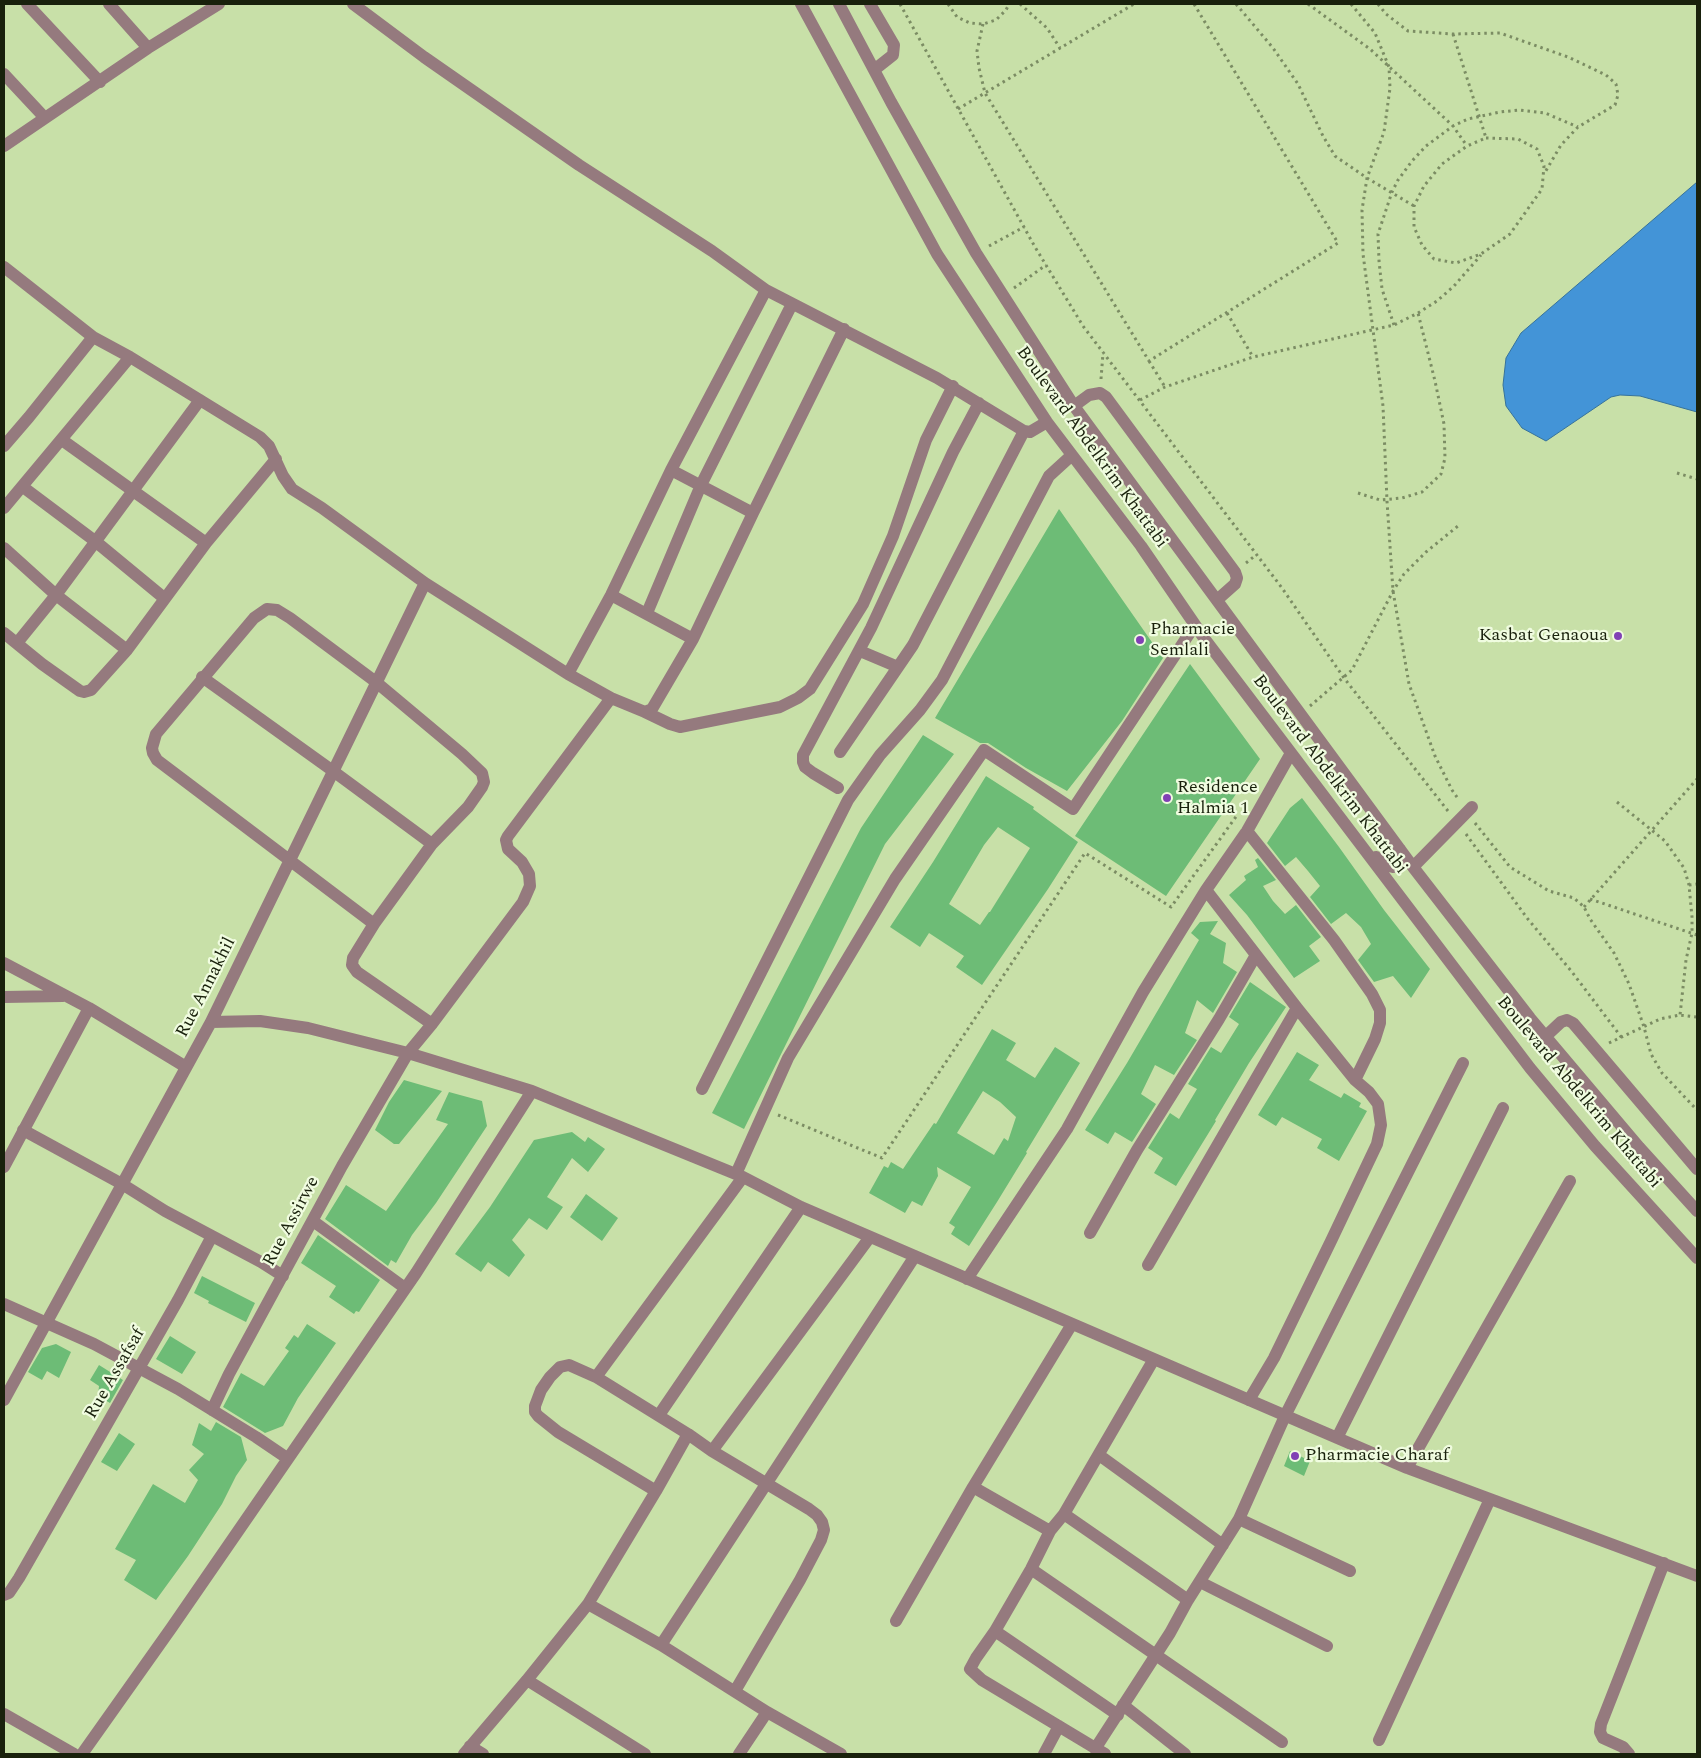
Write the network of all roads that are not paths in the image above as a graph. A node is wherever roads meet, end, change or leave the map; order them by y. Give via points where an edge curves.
1 (27, 4) edge
2 (110, 4) edge
3 (353, 4) edge
4 (800, 4) edge
5 (839, 4) edge
6 (870, 4) edge
7 (211, 6) edge
8 (148, 48) junction
9 (874, 70) junction
10 (4, 74) edge
11 (100, 82) junction
12 (45, 118) junction
13 (5, 143) edge
14 (4, 267) edge
15 (766, 290) junction
16 (792, 304) junction
17 (844, 329) junction
18 (93, 337) junction
19 (130, 357) junction
20 (953, 386) junction
21 (200, 400) junction
22 (979, 403) junction
23 (1074, 406) junction
24 (1047, 422) junction
25 (1024, 431) junction
26 (62, 440) junction
27 (4, 446) edge
28 (1072, 455) junction
29 (276, 459) junction
30 (671, 470) junction
31 (701, 485) junction
32 (23, 487) junction
33 (132, 490) junction
34 (4, 508) edge
35 (753, 513) junction
36 (95, 541) junction
37 (206, 543) junction
38 (4, 548) edge
39 (425, 583) junction
40 (56, 595) junction
41 (611, 595) junction
42 (164, 598) junction
43 (1217, 600) junction
44 (647, 613) junction
45 (1195, 625) junction
46 (4, 633) edge
47 (693, 639) junction
48 (17, 643) junction
49 (127, 650) junction
50 (860, 651) junction
51 (898, 667) junction
52 (568, 674) junction
53 (202, 677) junction
54 (376, 682) junction
55 (611, 698) junction
56 (645, 712) junction
57 (840, 752) dead end
58 (1291, 753) junction
59 (333, 771) junction
60 (838, 788) dead end
61 (1470, 809) road end
62 (1342, 821) junction
63 (1247, 831) junction
64 (432, 844) junction
65 (1400, 849) junction
66 (290, 860) junction
67 (1413, 867) junction
68 (1206, 890) junction
69 (374, 924) junction
70 (1256, 956) junction
71 (4, 963) edge
72 (63, 996) junction
73 (4, 997) edge
74 (89, 1008) junction
75 (1297, 1008) junction
76 (211, 1022) junction
77 (432, 1024) junction
78 (1546, 1036) junction
79 (408, 1052) junction
80 (1463, 1063) dead end
81 (186, 1067) junction
82 (1355, 1080) junction
83 (702, 1089) dead end
84 (532, 1091) junction
85 (1503, 1108) dead end
86 (23, 1130) junction
87 (4, 1167) edge
88 (1697, 1170) edge
89 (740, 1175) junction
90 (1570, 1181) dead end
91 (122, 1184) junction
92 (801, 1207) junction
93 (1697, 1211) edge
94 (313, 1221) junction
95 (1090, 1233) dead end
96 (212, 1236) junction
97 (870, 1237) junction
98 (915, 1256) junction
99 (1697, 1258) edge
100 (1148, 1265) dead end
101 (283, 1276) junction
102 (967, 1279) junction
103 (406, 1288) junction
104 (4, 1304) edge
105 (46, 1322) junction
106 (1072, 1324) junction
107 (1154, 1360) junction
108 (139, 1369) junction
109 (596, 1377) junction
110 (4, 1400) edge
111 (1249, 1400) junction
112 (212, 1410) junction
113 (659, 1415) junction
114 (1285, 1416) junction
115 (688, 1434) junction
116 (1338, 1438) junction
117 (712, 1451) junction
118 (1099, 1455) junction
119 (287, 1458) junction
120 (1407, 1468) junction
121 (768, 1484) junction
122 (974, 1487) junction
123 (656, 1491) junction
124 (1490, 1499) junction
125 (1064, 1514) junction
126 (1239, 1519) junction
127 (1050, 1531) junction
128 (1223, 1545) junction
129 (1664, 1563) junction
130 (1031, 1569) junction
131 (1350, 1570) dead end
132 (1697, 1576) edge
133 (1200, 1582) junction
134 (4, 1595) edge
135 (1188, 1600) junction
136 (588, 1604) junction
137 (896, 1622) dead end
138 (995, 1631) junction
139 (661, 1646) junction
140 (1327, 1646) dead end
141 (1155, 1656) junction
142 (527, 1680) junction
143 (735, 1692) junction
144 (1120, 1710) junction
145 (767, 1712) junction
146 (4, 1714) edge
147 (1059, 1726) junction
148 (1379, 1740) dead end
149 (1282, 1742) dead end
150 (467, 1750) edge
151 (1100, 1751) edge
152 (833, 1752) edge
153 (74, 1754) edge
154 (82, 1754) edge
155 (483, 1754) edge
156 (645, 1754) edge
157 (739, 1754) edge
158 (1044, 1754) edge
159 (1185, 1754) edge
160 (1629, 1754) edge

1 - 11 street
2 - 8 street
3 - 15 street via 579,165
4 - 24 street, Boulevard Abdelkrim Khattabi via 937,254
5 - 9 street, Boulevard Abdelkrim Khattabi
6 - 9 street via 894,45 893,55
7 - 8 street
8 - 11 street
9 - 23 street, Boulevard Abdelkrim Khattabi via 976,253
10 - 12 street
11 - 12 street
12 - 13 street
14 - 18 street
15 - 16 street
15 - 30 street
16 - 17 street
16 - 31 street
17 - 20 street
17 - 35 street
18 - 19 street
18 - 27 street
19 - 21 street
19 - 26 street
20 - 22 street
20 - 56 street via 926,440 893,536 862,604 810,689 780,707 680,727
21 - 29 street via 260,437
21 - 33 street
22 - 25 street
22 - 50 street
23 - 43 street, Boulevard Abdelkrim Khattabi
23 - 43 street via 1089,395 1100,392 1106,397 1235,572 1235,584
24 - 25 street via 1030,432
24 - 28 street, Boulevard Abdelkrim Khattabi
25 - 51 street via 918,637
26 - 32 street
26 - 33 street
28 - 45 street, Boulevard Abdelkrim Khattabi via 1141,546
28 - 83 street via 1049,476 942,680 880,755 848,800
29 - 37 street
29 - 39 street via 292,489
30 - 31 street
30 - 41 street
31 - 35 street
31 - 44 street
32 - 34 street
32 - 36 street
33 - 36 street
33 - 37 street
35 - 47 street
36 - 40 street
36 - 42 street
37 - 42 street
38 - 40 street
39 - 52 street
39 - 54 street, Rue Annakhil
40 - 48 street
40 - 49 street
41 - 44 street
41 - 52 street
42 - 49 street
43 - 65 street, Boulevard Abdelkrim Khattabi
44 - 47 street
45 - 58 street, Boulevard Abdelkrim Khattabi
45 - 89 street via 1073,810 984,750 895,879 788,1058
46 - 48 street
47 - 56 street via 652,709
48 - 49 street via 84,692 95,688
50 - 51 street
50 - 60 street via 803,755 805,767
51 - 57 street
52 - 55 street
53 - 54 street via 254,618 270,608 290,618
53 - 59 street
53 - 66 street via 156,734 153,753 157,760
54 - 59 street, Rue Annakhil
54 - 64 street via 482,773 482,787 468,807
55 - 56 street
55 - 77 street, Rue Assirwe via 508,836 508,849 522,862 529,874 530,886 523,902
58 - 62 street, Boulevard Abdelkrim Khattabi
58 - 63 street
59 - 64 street
59 - 66 street, Rue Annakhil
61 - 67 street
62 - 65 street via 1387,867 1393,867 1401,860
62 - 99 street, Boulevard Abdelkrim Khattabi via 1530,1068 1595,1146
63 - 68 street
63 - 82 street via 1334,940 1380,1010 1375,1039
64 - 69 street
65 - 67 street, Boulevard Abdelkrim Khattabi
66 - 69 street
66 - 76 street, Rue Annakhil
67 - 78 street, Boulevard Abdelkrim Khattabi
68 - 70 street
68 - 102 street via 1143,992 1067,1129
69 - 77 street via 352,958 353,967
70 - 75 street
70 - 95 street
71 - 72 street
72 - 73 street
72 - 74 street
74 - 81 street
74 - 86 street
75 - 82 street
75 - 100 street
76 - 79 street via 250,1020 293,1025
76 - 81 street, Rue Annakhil
77 - 79 street, Rue Assirwe
78 - 88 street via 1561,1022 1573,1023
78 - 93 street, Boulevard Abdelkrim Khattabi
79 - 84 street
79 - 94 street, Rue Assirwe
80 - 114 street
81 - 91 street, Rue Annakhil
82 - 111 street via 1378,1104 1381,1125 1377,1144 1274,1358
84 - 89 street
84 - 103 street
85 - 116 street
86 - 87 street
86 - 91 street
89 - 92 street
89 - 109 street
90 - 120 street
91 - 96 street
91 - 105 street, Rue Annakhil
92 - 97 street
92 - 113 street
94 - 101 street, Rue Assirwe
94 - 103 street
96 - 101 street
96 - 108 street, Rue Assafsaf
97 - 98 street
97 - 117 street
98 - 102 street
98 - 121 street
101 - 112 street, Rue Assirwe
102 - 106 street
103 - 119 street
104 - 105 street
105 - 108 street
105 - 110 street, Rue Annakhil
106 - 107 street
106 - 122 street
107 - 111 street
107 - 118 street
108 - 112 street
108 - 134 street, Rue Assafsaf via 12,1589
109 - 113 street
109 - 123 street via 569,1365 560,1367 541,1390 535,1412 558,1432
111 - 114 street
112 - 119 street
113 - 115 street
114 - 116 street
114 - 126 street
115 - 117 street
115 - 123 street
116 - 120 street
117 - 121 street
118 - 125 street
118 - 128 street
119 - 154 street
120 - 124 street
121 - 139 street
121 - 143 street via 817,1515 824,1530 800,1580
122 - 127 street
122 - 137 street
123 - 136 street
124 - 129 street
124 - 148 street
125 - 127 street
125 - 135 street
126 - 128 street
126 - 131 street
127 - 130 street
128 - 133 street
129 - 132 street
129 - 160 street via 1600,1729 1603,1738 1623,1747
130 - 138 street
130 - 141 street
133 - 135 street
133 - 140 street
135 - 141 street
136 - 139 street
136 - 142 street
138 - 144 street
138 - 147 street via 970,1669 982,1680
139 - 143 street
141 - 144 street
141 - 149 street
142 - 150 street
142 - 156 street
143 - 145 street
144 - 151 street
144 - 159 street
145 - 152 street
145 - 157 street
146 - 153 street
147 - 151 street
147 - 158 street
150 - 155 street

